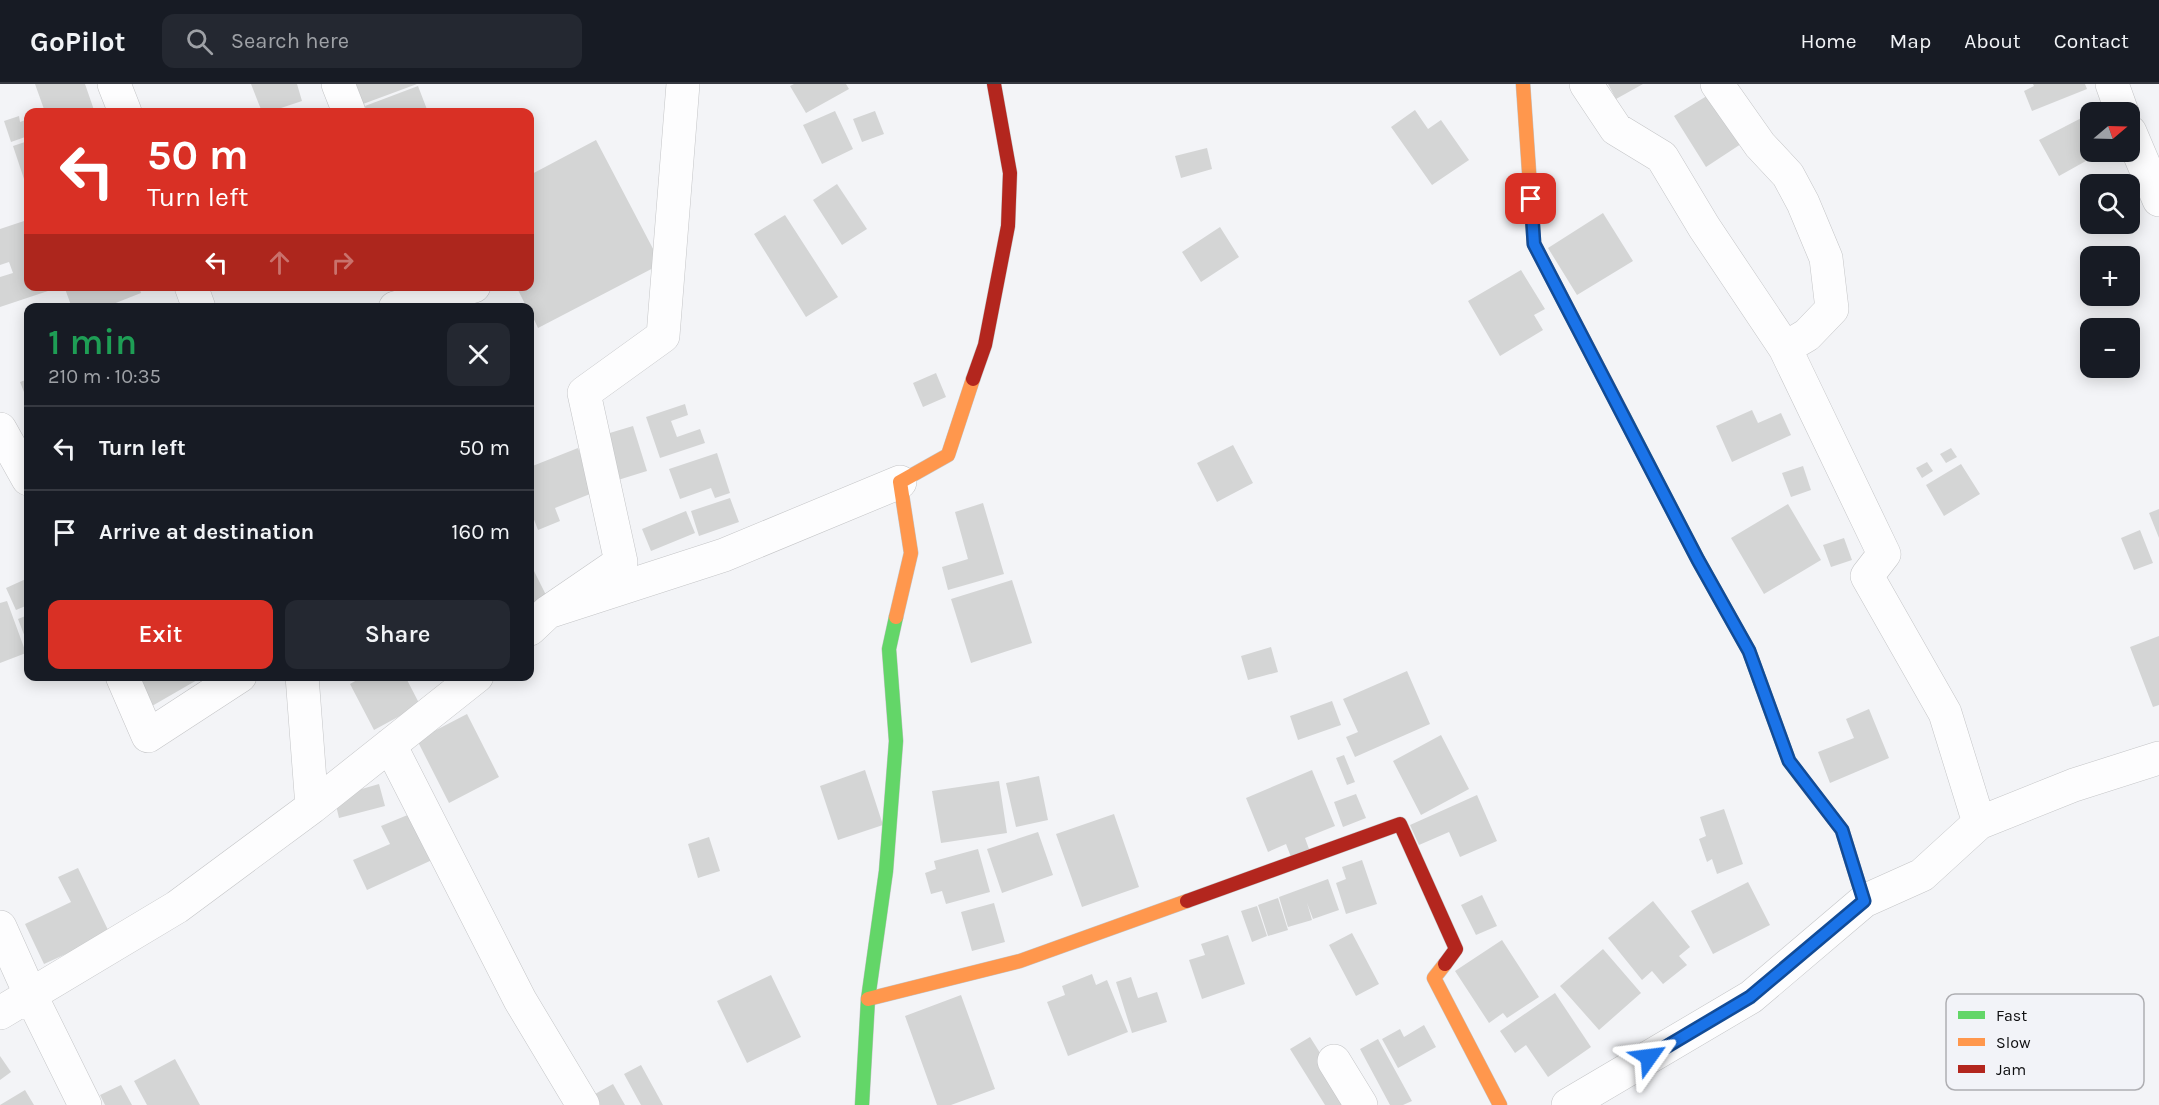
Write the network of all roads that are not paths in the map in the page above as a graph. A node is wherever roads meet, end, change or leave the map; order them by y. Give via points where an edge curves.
1 (114, 84) edge
2 (338, 84) edge
3 (683, 84) edge
4 (994, 84) edge
5 (1523, 84) edge
6 (1586, 84) edge
7 (1717, 84) edge
8 (2112, 84) edge
9 (2118, 102) edge
10 (123, 108) edge
11 (347, 108) edge
12 (2140, 155) edge
13 (2159, 200) edge
14 (456, 291) edge
15 (413, 303) edge
16 (1785, 348) junction
17 (0, 429) edge
18 (24, 472) edge
19 (900, 482) junction
20 (539, 621) edge
21 (124, 681) edge
22 (232, 681) edge
23 (302, 681) edge
24 (471, 681) edge
25 (390, 745) junction
26 (2159, 758) edge
27 (312, 807) junction
28 (1979, 823) junction
29 (1864, 901) junction
30 (0, 927) edge
31 (31, 996) junction
32 (868, 999) junction
33 (0, 1013) edge
34 (1334, 1061) dead end
35 (85, 1105) edge
36 (583, 1105) edge
37 (862, 1105) edge
38 (1361, 1105) edge
39 (1500, 1105) edge
40 (1568, 1105) edge

1 - 10 street
2 - 11 street
3 - 20 street via 663,336 584,393 621,562
4 - 19 street via 1010,173 1008,226 985,345 948,455
5 - 29 street via 1534,244 1749,651 1789,761 1842,830
6 - 16 street via 1616,129 1662,157
7 - 16 street via 1760,145 1788,175 1826,258 1832,309 1808,335
8 - 9 street
12 - 13 street
14 - 15 street
16 - 28 street via 1884,555 1868,576 1945,713
17 - 18 street
19 - 20 street via 724,555
19 - 32 street via 911,553 889,649 896,741 886,872
21 - 22 street via 148,736
23 - 27 street
24 - 25 street
25 - 27 street
25 - 36 street via 520,1000
26 - 28 street via 2074,785
27 - 31 street via 177,907
28 - 29 street via 1922,875
29 - 40 street via 1750,997
30 - 31 street
31 - 33 street
31 - 35 street
32 - 37 street
32 - 39 street via 1020,961 1400,824 1456,949 1434,978
34 - 38 street

